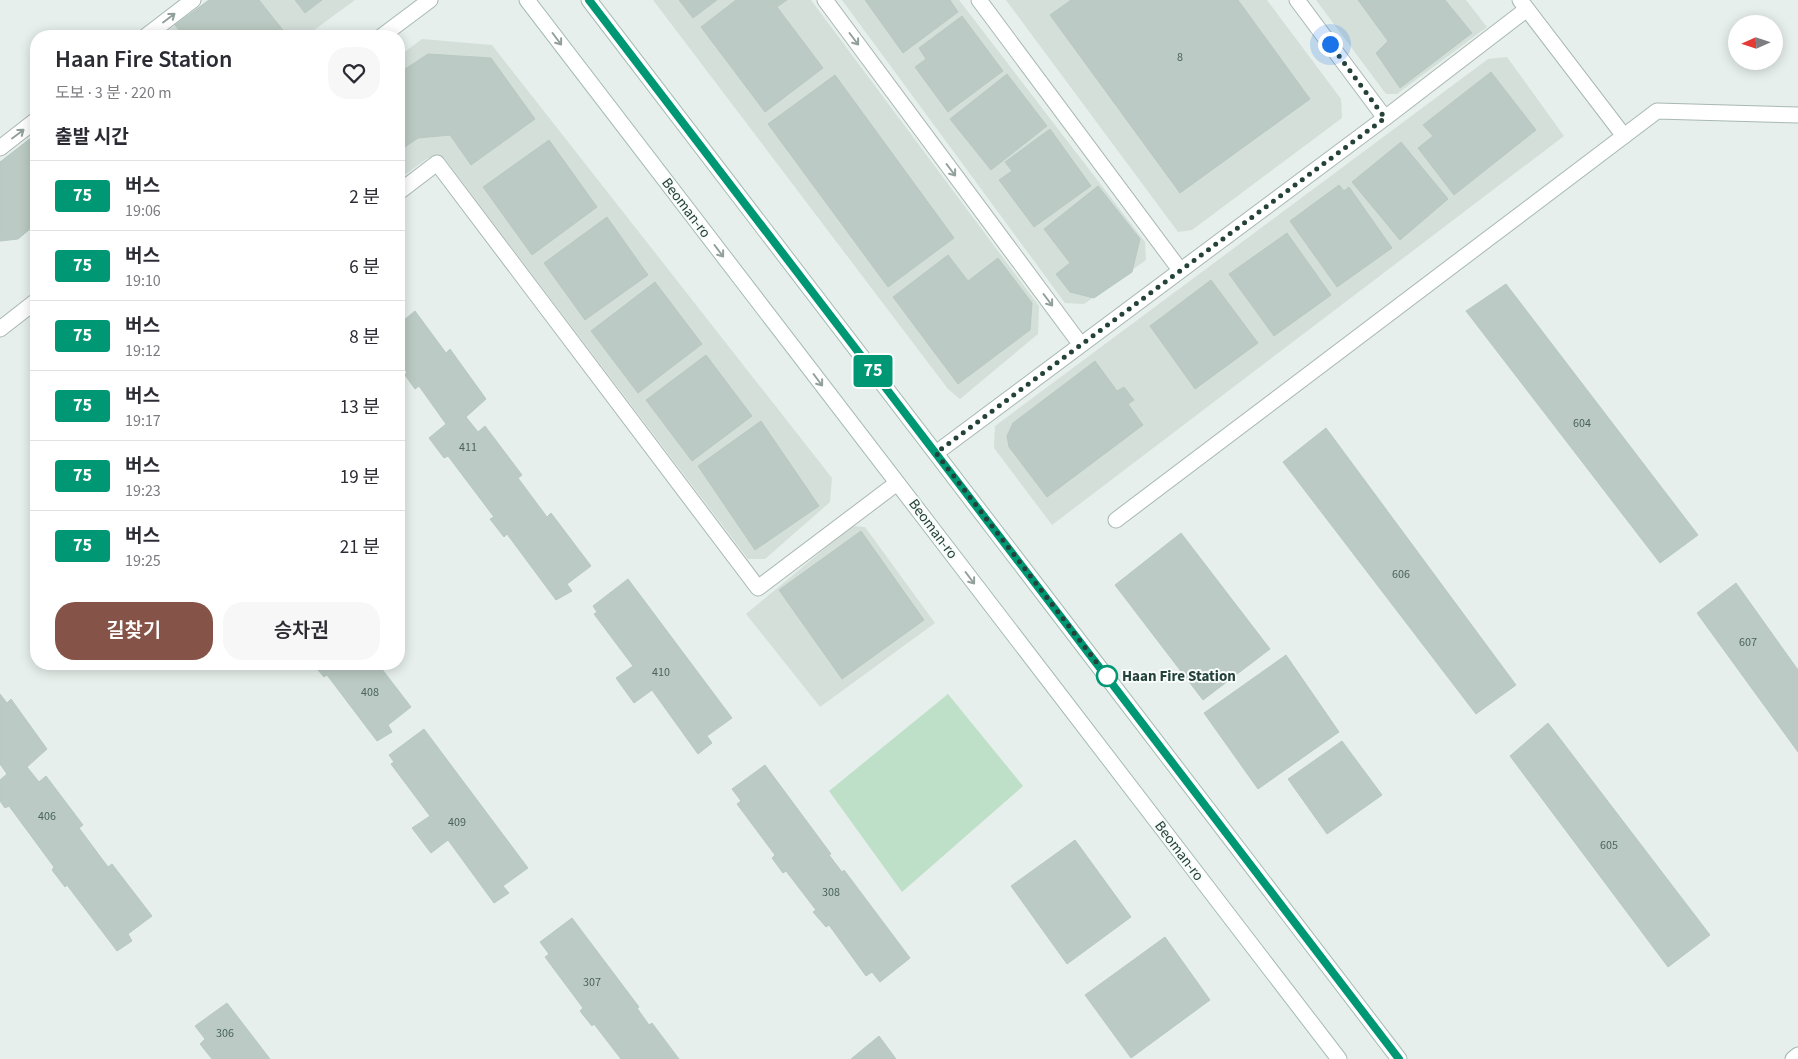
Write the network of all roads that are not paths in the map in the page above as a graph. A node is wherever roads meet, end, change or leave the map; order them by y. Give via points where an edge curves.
1 (193, 0) edge
2 (430, 0) edge
3 (527, 0) edge
4 (589, 0) edge
5 (825, 0) edge
6 (979, 0) edge
7 (1298, 0) edge
8 (1524, 5) edge
9 (154, 30) edge
10 (390, 30) edge
11 (1798, 115) edge
12 (1385, 118) junction
13 (30, 125) edge
14 (1624, 136) junction
15 (0, 148) edge
16 (405, 187) edge
17 (1180, 270) junction
18 (30, 306) edge
19 (0, 329) edge
20 (1081, 345) junction
21 (936, 453) junction
22 (897, 483) junction
23 (1116, 520) dead end
24 (1798, 1055) edge
25 (1339, 1059) edge
26 (1400, 1059) edge
27 (1793, 1059) edge

9 -> 1 main road
2 - 10 main road
3 -> 22 main road, Beoman-ro
4 - 21 main road
5 -> 20 main road
6 - 17 main road
7 - 12 main road
8 - 12 main road
8 - 14 main road
11 - 14 main road via 1657,111
12 - 17 main road
15 -> 13 main road
14 - 23 main road
16 - 22 main road via 437,163 758,588
17 - 20 main road
18 - 19 main road
20 - 21 main road
21 - 26 main road
22 -> 25 main road, Beoman-ro
24 - 27 main road

